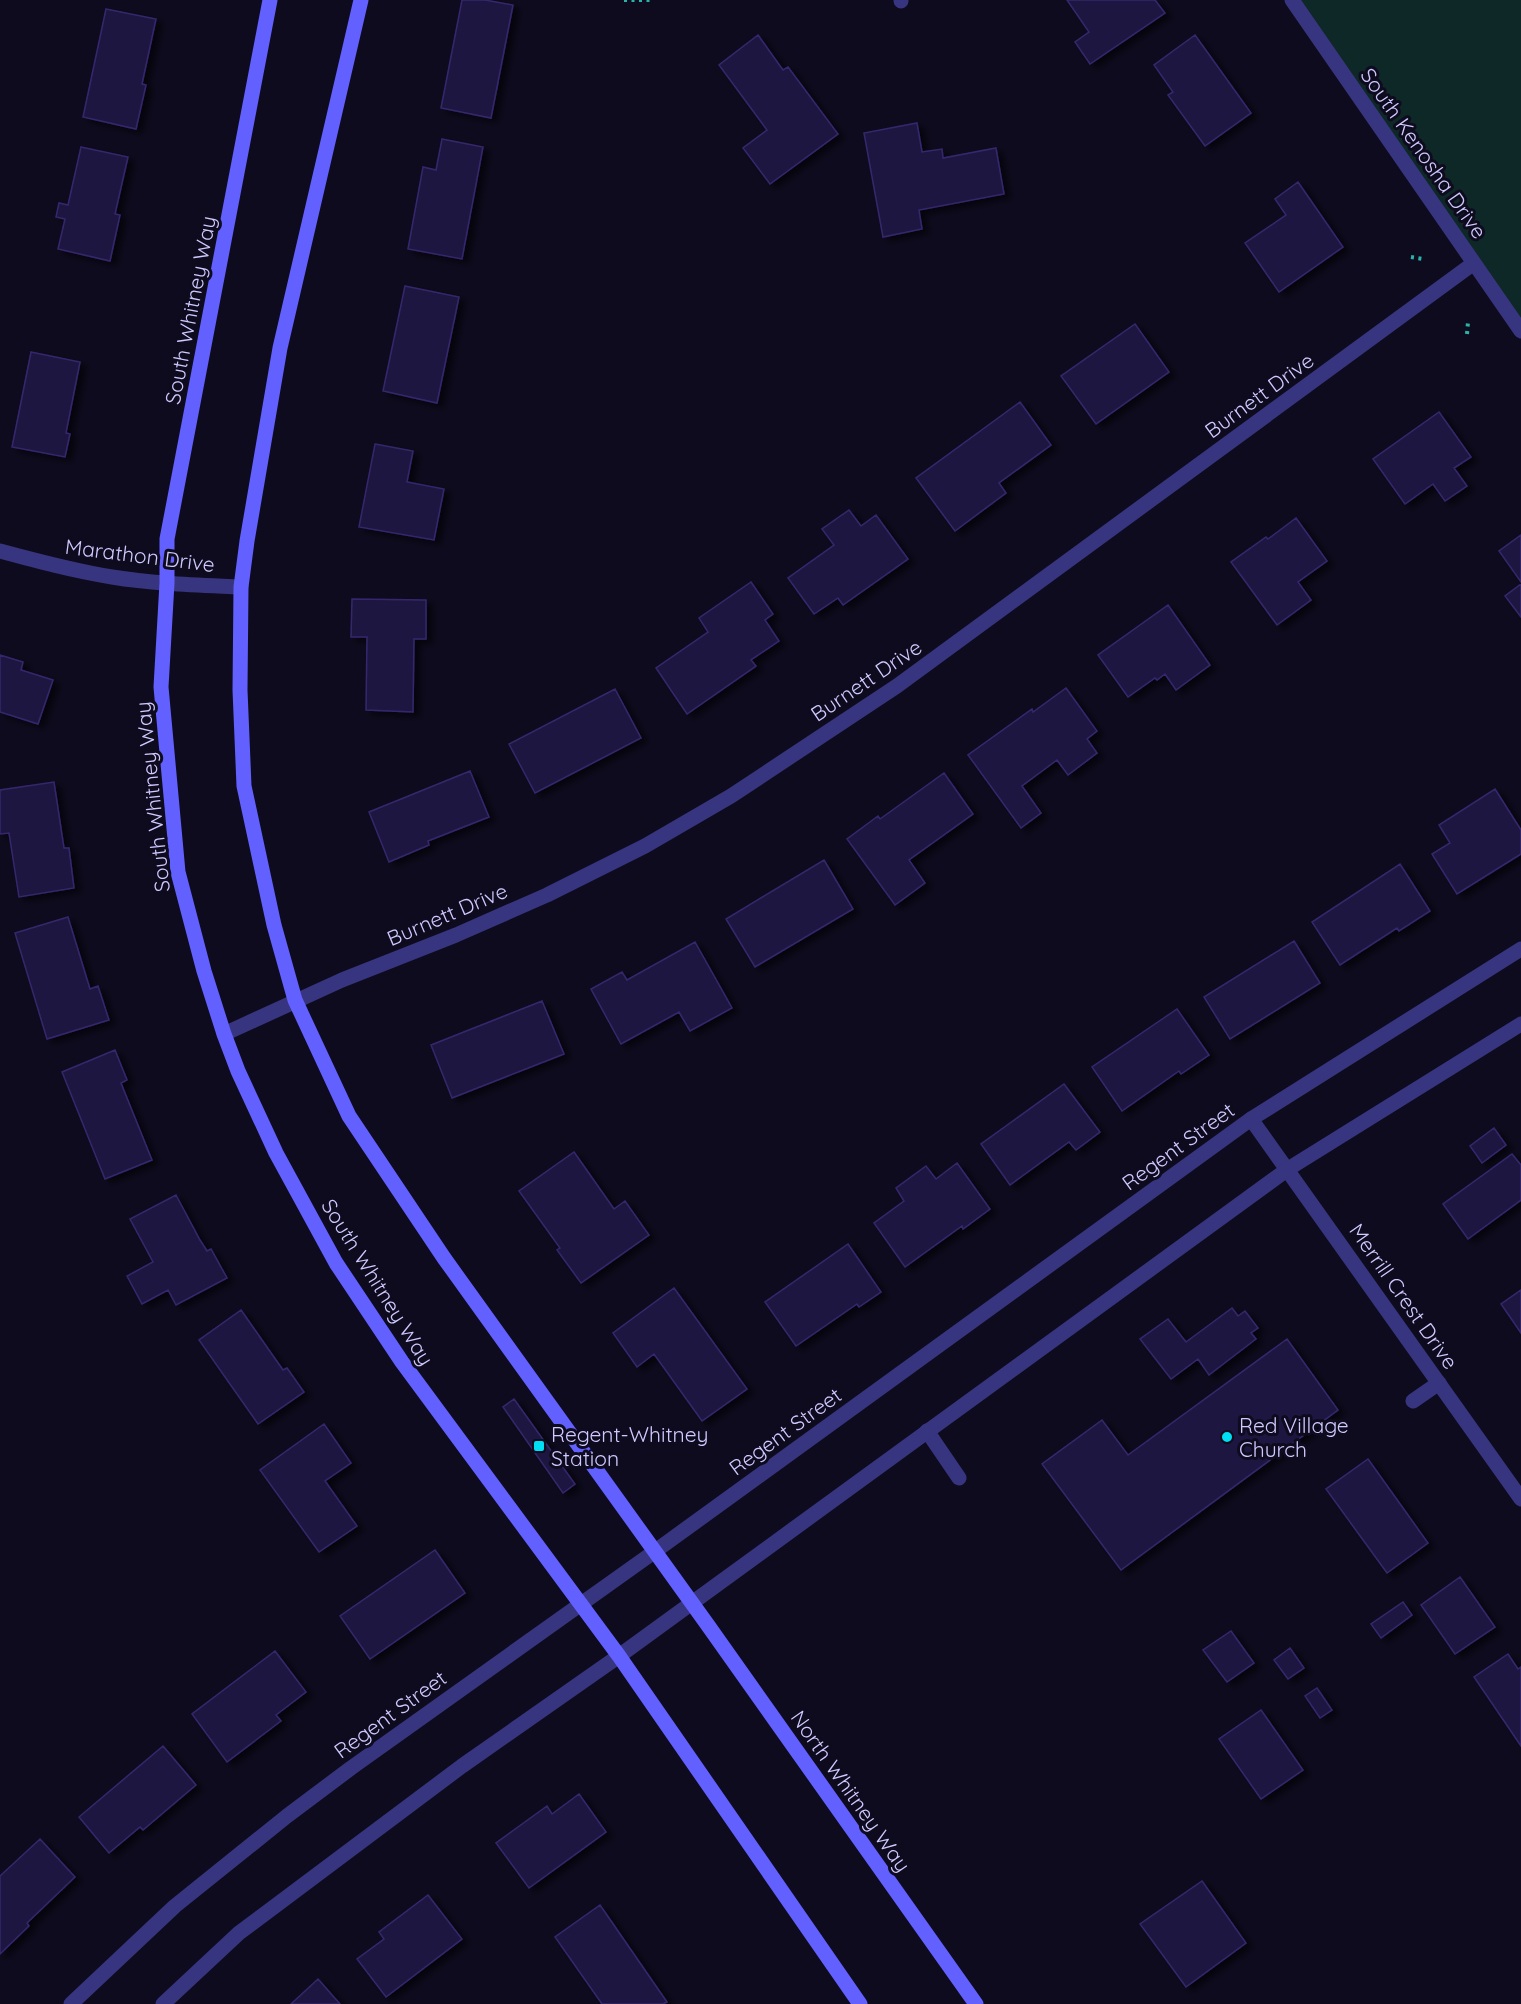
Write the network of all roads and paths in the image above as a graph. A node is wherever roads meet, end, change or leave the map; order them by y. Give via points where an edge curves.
1 (270, 0) edge
2 (360, 0) edge
3 (624, 0) edge
4 (654, 0) edge
5 (1292, 0) edge
6 (1411, 257) dead end
7 (1423, 259) dead end
8 (1474, 263) junction
9 (1468, 322) dead end
10 (1521, 331) edge
11 (1467, 334) dead end
12 (0, 551) edge
13 (167, 583) junction
14 (241, 587) junction
15 (1521, 949) edge
16 (295, 1000) junction
17 (1521, 1024) edge
18 (224, 1034) junction
19 (1251, 1119) junction
20 (1288, 1169) junction
21 (1439, 1383) junction
22 (1413, 1401) dead end
23 (927, 1431) junction
24 (959, 1478) dead end
25 (1521, 1499) edge
26 (654, 1552) junction
27 (692, 1602) junction
28 (580, 1604) junction
29 (619, 1656) junction
30 (71, 2004) edge
31 (163, 2004) edge
32 (860, 2004) edge
33 (975, 2004) edge

1 - 13 main road, South Whitney Way via 167,539
2 - 14 main road via 280,348
3 - 4 path
5 - 8 street, South Kenosha Drive
6 - 7 path
8 - 10 street, South Kenosha Drive
8 - 16 street, Burnett Drive via 897,686 730,796 645,846 547,895
9 - 11 path
12 - 13 street, Marathon Drive via 65,568
13 - 14 street, Marathon Drive
13 - 18 main road, South Whitney Way via 161,687 178,872
14 - 16 main road via 244,786
15 - 19 street, Regent Street
16 - 18 street, Burnett Drive
16 - 26 main road via 349,1116 444,1258
17 - 20 street
18 - 28 main road, South Whitney Way via 276,1153 336,1263 402,1362
19 - 20 street, Merrill Crest Drive
19 - 26 street, Regent Street
20 - 21 street, Merrill Crest Drive
20 - 23 street
21 - 22 street
21 - 25 street, Merrill Crest Drive
23 - 24 street
23 - 27 street
26 - 27 main road
26 - 28 street, Regent Street
27 - 29 street
27 - 33 main road, North Whitney Way
28 - 29 main road, South Whitney Way
28 - 30 street, Regent Street via 287,1816 175,1906
29 - 31 street via 462,1766 249,1926
29 - 32 main road

